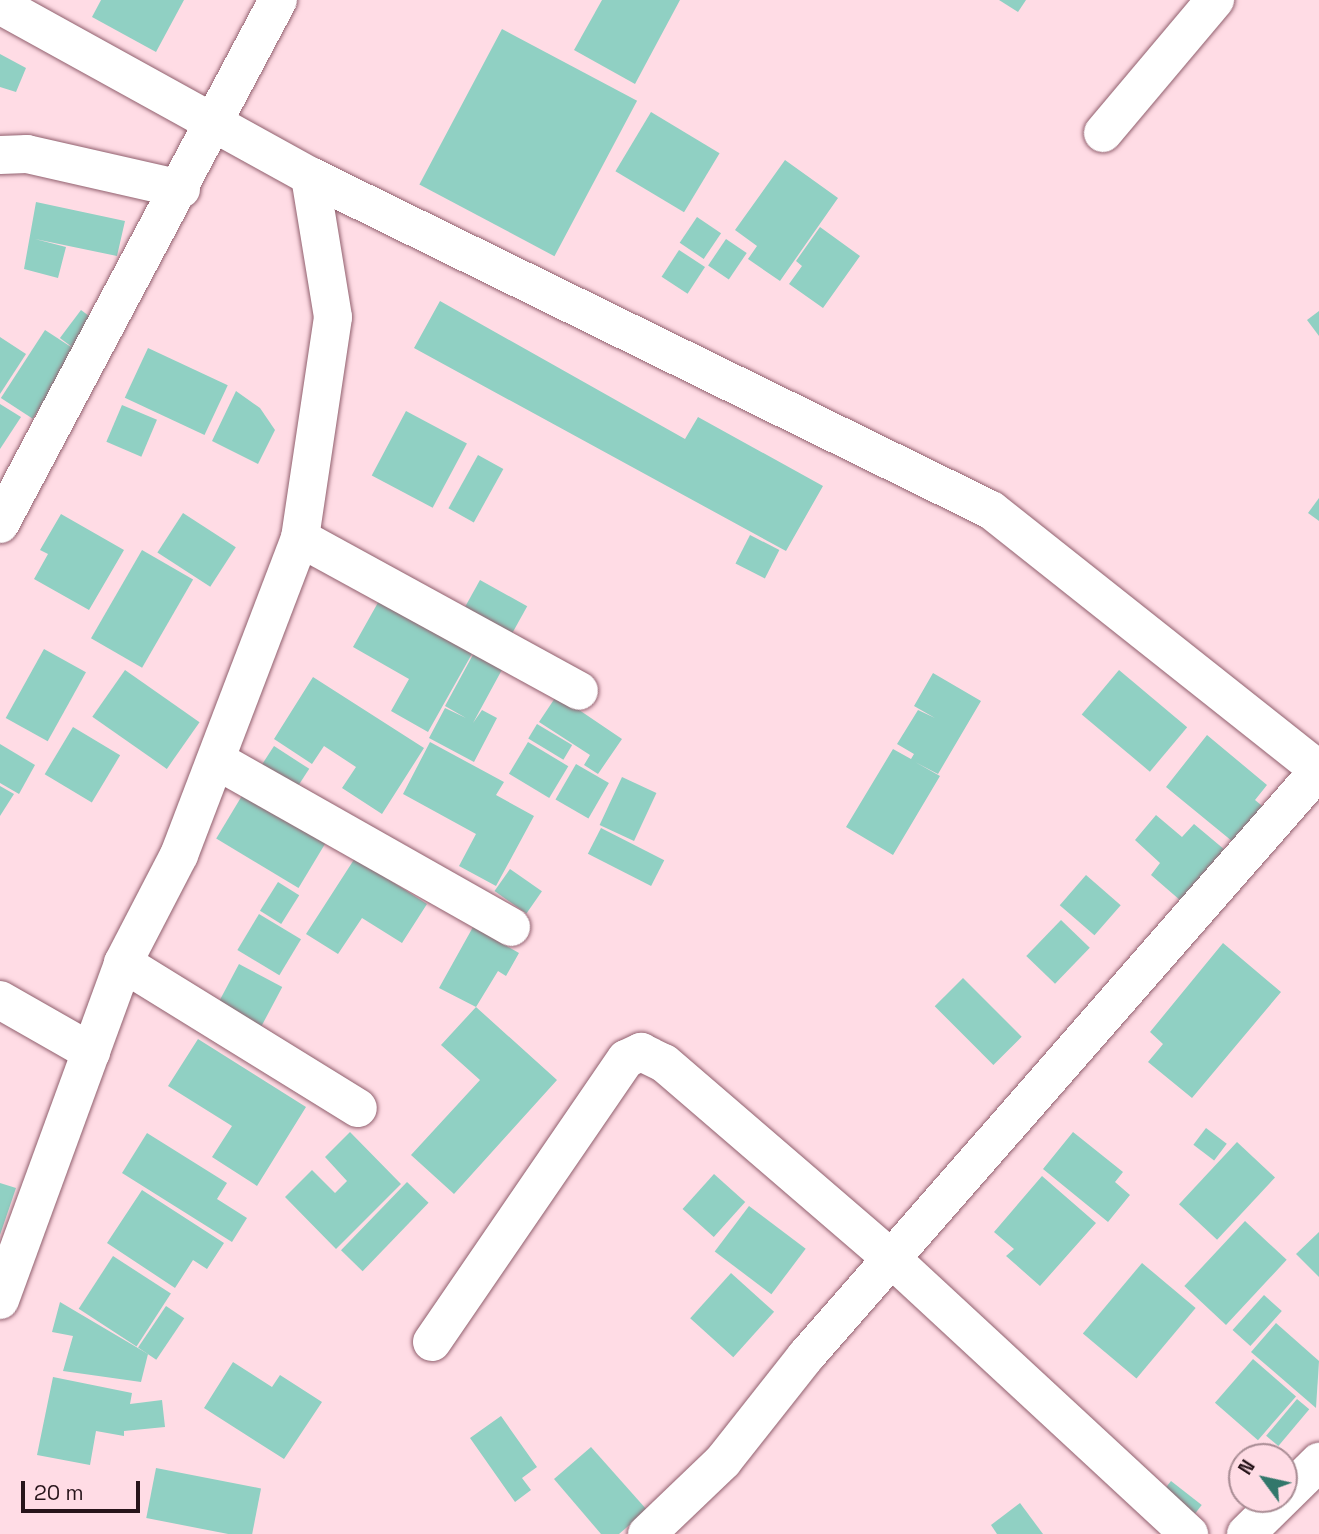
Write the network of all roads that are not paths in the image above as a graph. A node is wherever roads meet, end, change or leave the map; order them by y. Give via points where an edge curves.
1 (278, 0) edge
2 (1215, 0) edge
3 (0, 5) edge
4 (209, 121) junction
5 (1103, 132) dead end
6 (0, 155) edge
7 (310, 176) junction
8 (181, 190) junction
9 (0, 524) edge
10 (300, 538) junction
11 (579, 691) dead end
12 (216, 760) junction
13 (1319, 770) edge
14 (511, 927) dead end
15 (123, 963) junction
16 (0, 1000) edge
17 (91, 1052) junction
18 (358, 1108) dead end
19 (892, 1259) junction
20 (0, 1300) edge
21 (432, 1342) dead end
22 (1319, 1462) edge
23 (647, 1534) edge
24 (1189, 1534) edge
25 (1246, 1534) edge

1 - 4 street
2 - 5 street
3 - 4 street
4 - 7 street
4 - 8 street
6 - 8 street via 27,153
7 - 10 street via 333,317
7 - 13 street via 991,510
8 - 9 street
10 - 11 street
10 - 12 street
12 - 14 street
12 - 15 street via 178,855
13 - 19 street
15 - 17 street
15 - 18 street
16 - 17 street
17 - 20 street
19 - 21 street via 664,1063 641,1052 626,1059
19 - 23 street via 723,1461
19 - 24 street
22 - 25 street

